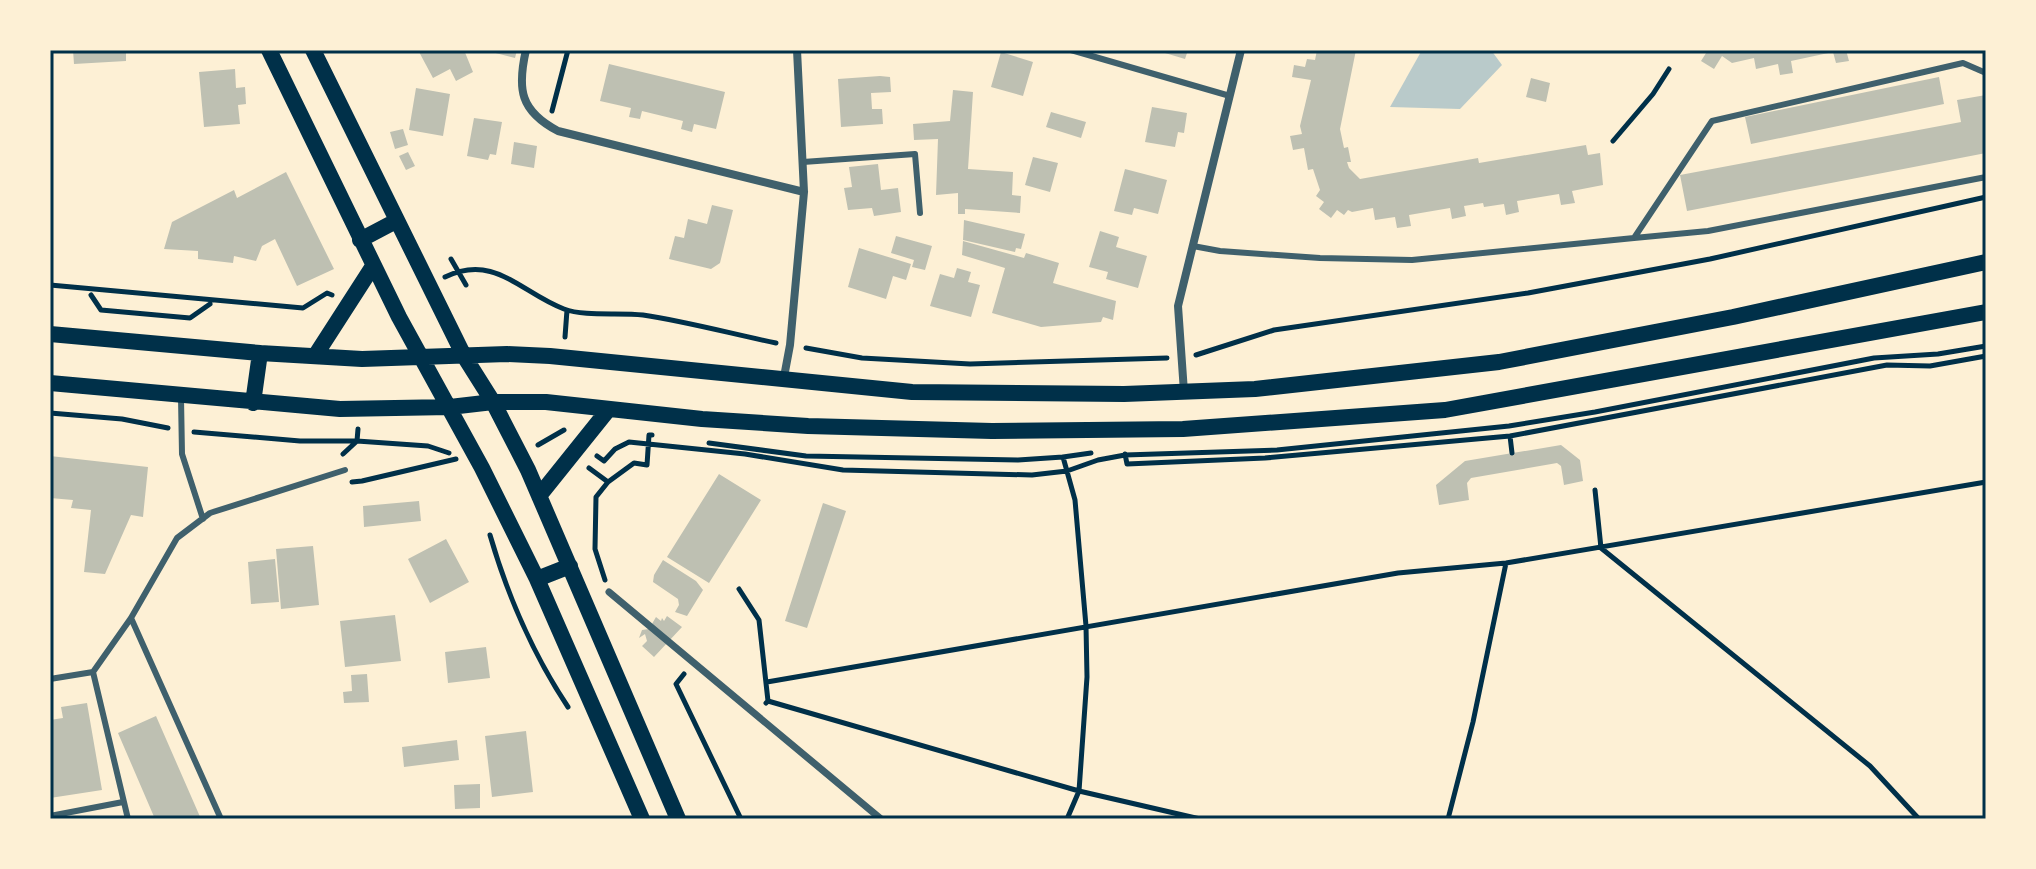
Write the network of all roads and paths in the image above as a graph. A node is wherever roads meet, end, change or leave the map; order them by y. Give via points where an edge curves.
1 (269, 50) edge
2 (313, 50) edge
3 (526, 50) edge
4 (568, 50) edge
5 (797, 50) edge
6 (1071, 50) edge
7 (1241, 50) edge
8 (1669, 69) dead end
9 (1986, 73) edge
10 (1230, 96) junction
11 (549, 126) junction
12 (1613, 141) dead end
13 (803, 162) junction
14 (1986, 177) edge
15 (804, 192) junction
16 (1986, 197) edge
17 (920, 213) dead end
18 (396, 221) junction
19 (1634, 238) junction
20 (360, 240) junction
21 (1193, 246) junction
22 (451, 259) dead end
23 (1986, 262) edge
24 (373, 266) junction
25 (457, 271) junction
26 (50, 285) edge
27 (429, 285) junction
28 (466, 285) dead end
29 (91, 295) dead end
30 (210, 304) dead end
31 (347, 307) junction
32 (1986, 312) edge
33 (50, 334) edge
34 (790, 345) junction
35 (260, 353) junction
36 (315, 356) junction
37 (464, 356) junction
38 (1986, 356) edge
39 (421, 357) junction
40 (1180, 358) junction
41 (784, 377) junction
42 (50, 383) edge
43 (1184, 392) junction
44 (181, 396) junction
45 (493, 402) junction
46 (253, 403) junction
47 (450, 407) junction
48 (608, 410) junction
49 (50, 413) edge
50 (180, 430) junction
51 (1510, 436) junction
52 (665, 437) dead end
53 (681, 439) dead end
54 (649, 443) junction
55 (1125, 452) junction
56 (1512, 453) dead end
57 (1153, 455) dead end
58 (1063, 457) junction
59 (457, 458) dead end
60 (335, 460) dead end
61 (604, 461) dead end
62 (589, 468) dead end
63 (345, 470) dead end
64 (1067, 471) junction
65 (348, 482) dead end
66 (608, 482) junction
67 (1986, 482) edge
68 (1595, 490) dead end
69 (539, 496) junction
70 (203, 519) junction
71 (488, 531) dead end
72 (1601, 548) junction
73 (1506, 563) junction
74 (570, 566) junction
75 (537, 579) junction
76 (739, 589) dead end
77 (609, 592) joint
78 (131, 618) junction
79 (1086, 626) junction
80 (692, 664) junction
81 (93, 672) junction
82 (50, 679) edge
83 (767, 682) junction
84 (768, 701) junction
85 (571, 712) dead end
86 (757, 716) junction
87 (1079, 791) junction
88 (123, 802) junction
89 (50, 816) edge
90 (128, 819) edge
91 (221, 819) edge
92 (642, 819) edge
93 (678, 819) edge
94 (741, 819) edge
95 (881, 819) edge
96 (1067, 819) edge
97 (1200, 819) edge
98 (1448, 819) edge
99 (1919, 819) edge

1 - 20 main road
2 - 18 main road
3 - 11 street via 520,87 534,115
4 - 11 path
5 - 13 street
6 - 10 lane
7 - 10 street
8 - 12 path
9 - 19 lane via 1963,63 1712,121
10 - 21 street
11 - 15 street
13 - 15 street
13 - 17 lane via 915,154
14 - 19 lane via 1708,231
15 - 34 street
16 - 40 path via 1710,259 1528,293 1274,330
18 - 20 main road
18 - 27 main road
19 - 21 lane via 1412,260
20 - 24 main road
21 - 40 street via 1178,306
22 - 25 path
23 - 43 main road via 1499,362
24 - 31 main road
24 - 39 main road
25 - 27 path
25 - 28 path
25 - 34 path via 486,269 567,310 695,323
26 - 31 path via 303,308 327,293
27 - 37 main road
29 - 30 path via 101,310 190,318
31 - 36 main road
32 - 48 main road via 1445,410 1183,429 823,426
33 - 35 main road
34 - 40 path via 862,358 970,364
34 - 41 street
35 - 36 main road
35 - 46 main road
36 - 39 main road
37 - 39 main road
37 - 41 main road via 550,356
37 - 45 main road
38 - 51 path via 1930,366 1887,365
39 - 47 main road
40 - 43 street
41 - 43 main road via 925,392
42 - 44 main road
44 - 46 main road
44 - 50 lane
45 - 47 main road
45 - 48 main road
45 - 69 main road
46 - 47 main road via 360,410
47 - 75 main road
48 - 69 main road
49 - 50 path
50 - 60 path via 357,441
50 - 70 lane via 182,454
51 - 55 path via 1250,459 1127,464
51 - 56 path
52 - 54 path via 649,435
53 - 58 path via 806,456
54 - 61 path via 629,442
54 - 64 path via 843,470 1032,475
54 - 66 path via 647,465 634,463
55 - 57 path
55 - 58 path
55 - 64 path
58 - 64 path
59 - 65 path
62 - 66 path
63 - 70 lane
64 - 79 path via 1075,500
66 - 77 path via 596,497 595,549
67 - 72 path
68 - 72 path
69 - 74 main road
70 - 78 lane via 177,538
71 - 85 path via 547,676
72 - 73 path
72 - 99 path via 1870,766
73 - 79 path via 1398,573
73 - 98 path
74 - 75 main road
74 - 93 main road
75 - 92 main road
76 - 83 path via 759,620
77 - 80 street
78 - 81 lane
78 - 91 lane
79 - 83 path
79 - 87 path
80 - 86 street
80 - 94 path via 676,684
81 - 82 lane
81 - 88 lane
83 - 84 path
84 - 86 path
84 - 87 path
86 - 95 street
87 - 96 path
87 - 97 path
88 - 89 lane
88 - 90 lane

